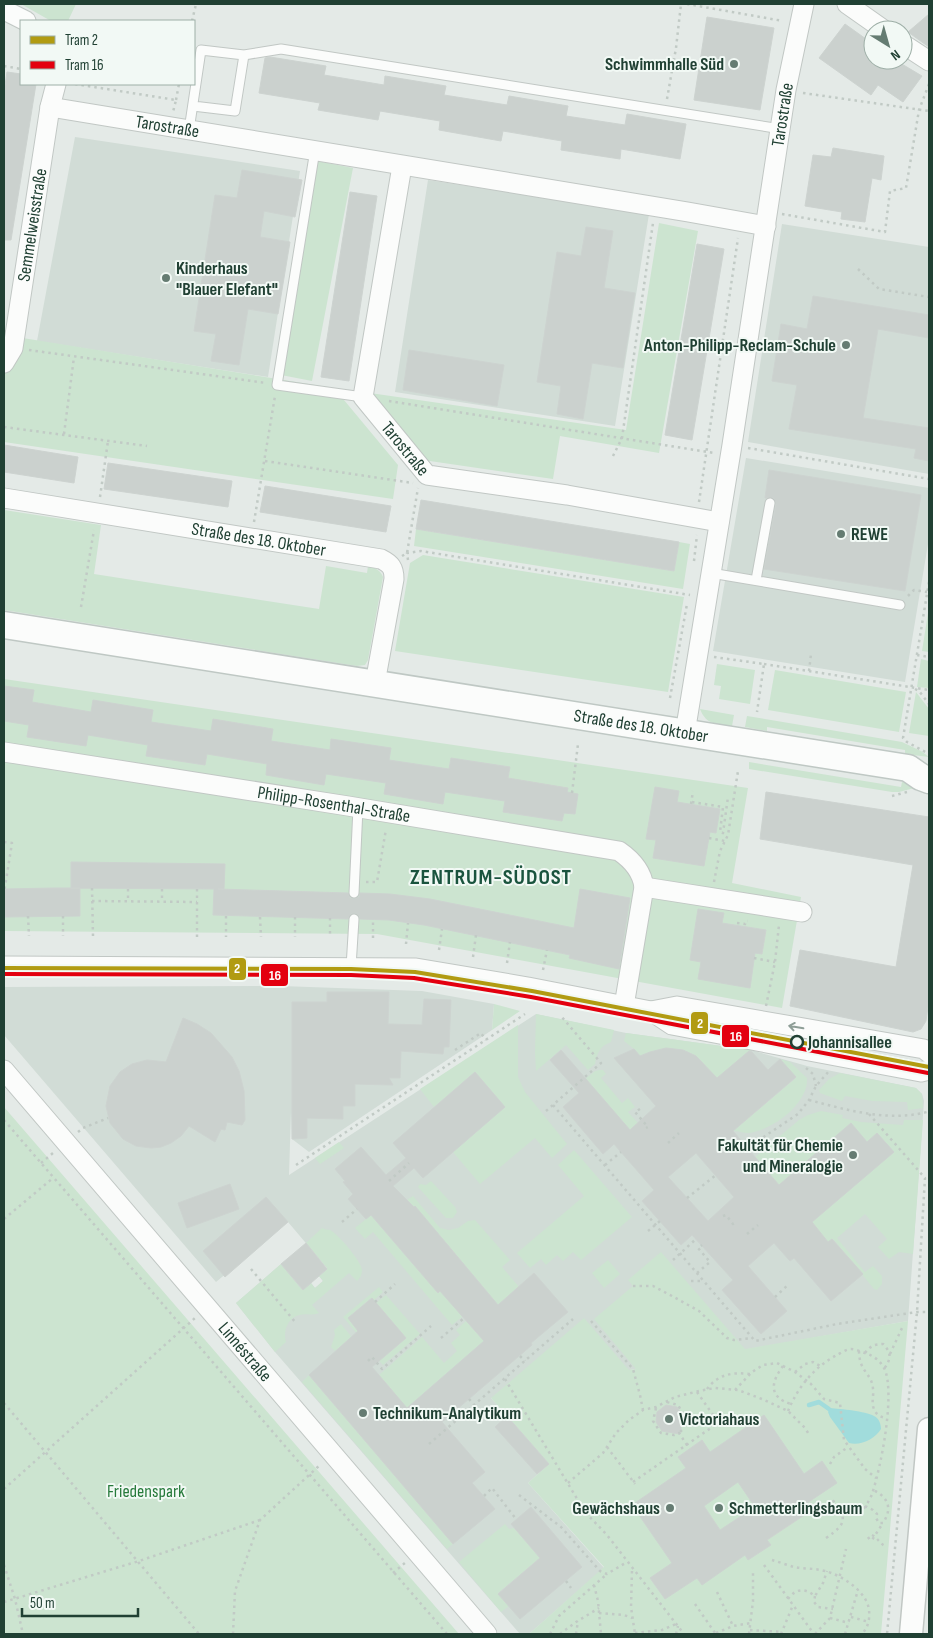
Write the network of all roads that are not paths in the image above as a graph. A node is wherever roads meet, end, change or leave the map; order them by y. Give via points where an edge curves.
1 (804, 4) edge
2 (847, 4) edge
3 (4, 10) edge
4 (24, 20) edge
5 (870, 20) edge
6 (913, 51) edge
7 (244, 55) junction
8 (929, 62) edge
9 (56, 85) edge
10 (193, 106) junction
11 (50, 108) junction
12 (781, 129) junction
13 (189, 130) junction
14 (315, 150) junction
15 (402, 166) junction
16 (767, 219) junction
17 (8, 355) edge
18 (363, 396) junction
19 (4, 498) edge
20 (770, 503) dead end
21 (720, 522) junction
22 (702, 570) junction
23 (756, 580) junction
24 (900, 605) road end
25 (4, 624) edge
26 (375, 683) junction
27 (684, 733) junction
28 (4, 752) edge
29 (922, 771) edge
30 (358, 808) junction
31 (644, 887) junction
32 (354, 893) dead end
33 (802, 912) dead end
34 (354, 919) dead end
35 (4, 966) edge
36 (351, 966) junction
37 (624, 1006) junction
38 (651, 1011) junction
39 (929, 1053) edge
40 (4, 1070) edge
41 (929, 1070) edge
42 (929, 1429) edge
43 (928, 1471) edge
44 (487, 1634) edge
45 (911, 1634) edge

1 - 12 street, Tarostraße
2 - 5 street
3 - 4 street
6 - 8 street
7 - 10 lane via 202,50
7 - 10 lane via 235,111
7 - 12 lane via 281,49
9 - 11 street, Semmelweisstraße
10 - 13 lane
11 - 13 street, Tarostraße
11 - 17 street, Semmelweisstraße
12 - 16 street, Tarostraße
13 - 14 street, Tarostraße
14 - 15 street, Tarostraße
14 - 18 lane via 277,385
15 - 16 street, Tarostraße via 741,221
15 - 18 street
16 - 21 street, Tarostraße
18 - 21 street, Tarostraße via 427,475
19 - 26 street, Straße des 18. Oktober via 381,559 399,566 394,571
20 - 23 lane
21 - 22 street, Tarostraße
22 - 23 lane
22 - 27 street, Tarostraße via 697,655
23 - 24 lane
25 - 26 main road, Straße des 18. Oktober
26 - 27 main road, Straße des 18. Oktober
27 - 29 main road, Straße des 18. Oktober
28 - 30 street, Philipp-Rosenthal-Straße
30 - 31 street, Philipp-Rosenthal-Straße via 619,851 630,858
30 - 32 lane
31 - 33 street
31 - 37 street
34 - 36 lane
35 - 36 street
36 - 37 street via 416,968
37 - 38 street
39 -> 38 street via 924,1049 677,1006
38 - 41 street via 672,1025 906,1070
40 - 44 street, Linnéstraße
42 - 43 street
43 - 45 street

